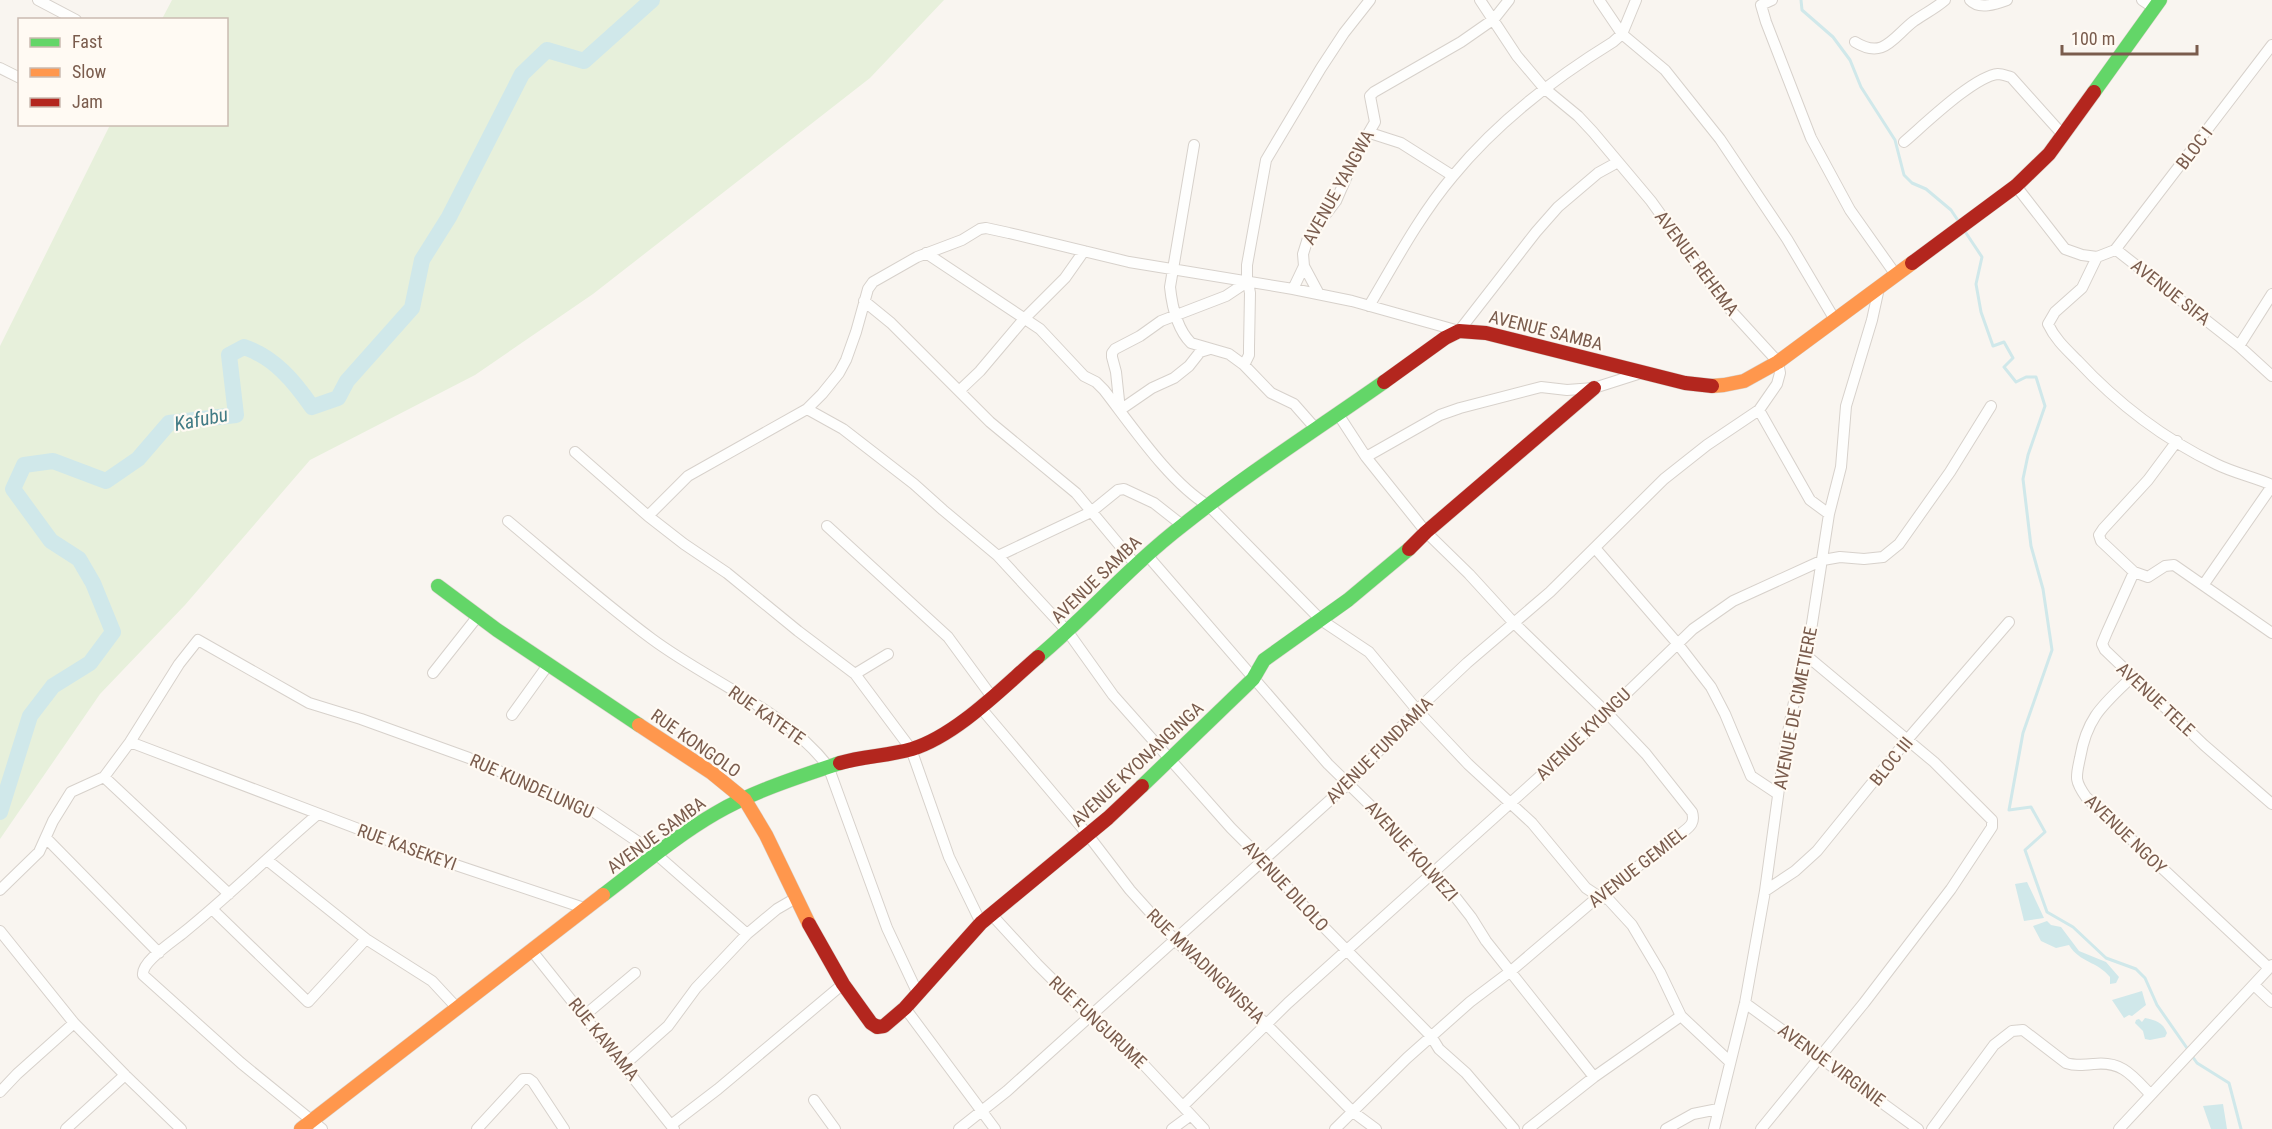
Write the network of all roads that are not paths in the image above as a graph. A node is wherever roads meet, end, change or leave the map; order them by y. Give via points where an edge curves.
1 (38, 0) edge
2 (1370, 0) edge
3 (1480, 0) edge
4 (1509, 0) edge
5 (1599, 0) edge
6 (1636, 0) edge
7 (1946, 0) edge
8 (1970, 0) edge
9 (2007, 0) edge
10 (2142, 0) edge
11 (1765, 2) edge
12 (2157, 4) edge
13 (72, 18) edge
14 (1494, 19) junction
15 (1622, 34) junction
16 (1855, 42) dead end
17 (2272, 45) edge
18 (0, 68) edge
19 (18, 77) edge
20 (1544, 88) junction
21 (1370, 133) junction
22 (2063, 135) junction
23 (1904, 142) dead end
24 (1194, 145) dead end
25 (1618, 162) junction
26 (1453, 176) junction
27 (2016, 186) junction
28 (1084, 250) junction
29 (2115, 250) junction
30 (926, 253) junction
31 (2097, 257) junction
32 (1304, 266) junction
33 (1172, 268) junction
34 (1896, 275) junction
35 (1247, 282) junction
36 (1879, 288) junction
37 (1293, 289) junction
38 (1319, 294) junction
39 (2272, 294) edge
40 (864, 301) junction
41 (1369, 306) junction
42 (1176, 314) junction
43 (1024, 319) junction
44 (1835, 320) junction
45 (1459, 331) junction
46 (2239, 345) junction
47 (1210, 349) junction
48 (1778, 362) junction
49 (1244, 365) junction
50 (1642, 372) junction
51 (2272, 376) edge
52 (1594, 388) junction
53 (960, 390) junction
54 (1992, 406) dead end
55 (807, 409) junction
56 (1120, 410) junction
57 (1759, 410) junction
58 (1338, 414) junction
59 (1316, 429) junction
60 (2177, 441) junction
61 (574, 452) dead end
62 (1366, 457) junction
63 (2272, 485) edge
64 (1209, 506) junction
65 (1091, 512) junction
66 (1829, 514) junction
67 (648, 516) junction
68 (508, 520) dead end
69 (1182, 525) junction
70 (827, 526) dead end
71 (1426, 532) junction
72 (1595, 548) junction
73 (1147, 555) junction
74 (998, 556) junction
75 (1823, 560) junction
76 (1136, 565) junction
77 (2134, 572) junction
78 (2204, 584) junction
79 (438, 586) dead end
80 (478, 616) junction
81 (1321, 620) junction
82 (1513, 622) junction
83 (2009, 622) dead end
84 (1068, 632) junction
85 (2272, 633) edge
86 (1677, 643) junction
87 (888, 654) dead end
88 (1807, 656) junction
89 (548, 665) junction
90 (433, 673) dead end
91 (855, 674) junction
92 (2132, 677) junction
93 (1253, 679) junction
94 (992, 697) junction
95 (980, 707) junction
96 (1417, 710) junction
97 (1606, 712) junction
98 (512, 715) dead end
99 (1907, 740) junction
100 (130, 742) junction
101 (911, 748) junction
102 (1169, 758) junction
103 (828, 766) junction
104 (105, 777) junction
105 (1349, 783) junction
106 (1778, 794) junction
107 (744, 800) junction
108 (1510, 801) junction
109 (2272, 804) edge
110 (318, 814) junction
111 (1088, 835) junction
112 (46, 838) junction
113 (656, 854) junction
114 (267, 860) junction
115 (1264, 861) junction
116 (1432, 873) junction
117 (0, 890) edge
118 (1765, 891) junction
119 (229, 894) junction
120 (1599, 896) junction
121 (796, 898) junction
122 (212, 909) junction
123 (587, 909) junction
124 (986, 918) junction
125 (0, 932) edge
126 (747, 934) junction
127 (366, 939) junction
128 (1174, 940) junction
129 (1347, 949) junction
130 (532, 951) junction
131 (159, 953) junction
132 (2270, 966) edge
133 (1511, 972) junction
134 (635, 973) dead end
135 (843, 984) junction
136 (2254, 985) junction
137 (918, 994) junction
138 (1745, 1002) junction
139 (2272, 1002) edge
140 (905, 1008) junction
141 (458, 1009) junction
142 (585, 1016) junction
143 (1681, 1016) junction
144 (1090, 1017) junction
145 (74, 1023) junction
146 (1266, 1024) junction
147 (877, 1027) joint
148 (1431, 1036) junction
149 (1821, 1057) junction
150 (1729, 1061) junction
151 (624, 1065) junction
152 (124, 1075) junction
153 (1594, 1077) junction
154 (0, 1092) edge
155 (2150, 1094) junction
156 (814, 1100) dead end
157 (1183, 1106) junction
158 (1718, 1109) junction
159 (982, 1111) junction
160 (1353, 1112) junction
161 (1191, 1115) junction
162 (311, 1127) edge
163 (672, 1127) edge
164 (66, 1129) edge
165 (181, 1129) edge
166 (477, 1129) edge
167 (564, 1129) edge
168 (835, 1129) edge
169 (959, 1129) edge
170 (995, 1129) edge
171 (1172, 1129) edge
172 (1204, 1129) edge
173 (1335, 1129) edge
174 (1376, 1129) edge
175 (1514, 1129) edge
176 (1528, 1129) edge
177 (1666, 1129) edge
178 (1714, 1129) edge
179 (1761, 1129) edge
180 (1918, 1129) edge
181 (1932, 1129) edge
182 (2119, 1129) edge

1 - 13 street
2 - 35 street via 1321,68 1266,160 1248,252
3 - 14 street, AVENUE REHEMA
4 - 14 street
5 - 15 street
6 - 15 street
7 - 16 street via 1886,46 1872,50
8 - 9 street via 1983,5
10 - 12 street
11 - 34 street via 1766,22 1803,120 1850,210
12 - 22 street, AVENUE SAMBA
14 - 20 street, AVENUE REHEMA via 1517,56
14 - 21 street, AVENUE YANGWA via 1374,92 1370,96 1375,122
15 - 20 street
15 - 44 street via 1665,70 1720,139
17 - 29 street, BLOC I
18 - 19 street
20 - 25 street, AVENUE REHEMA via 1578,116
20 - 26 street via 1509,117
21 - 26 street via 1401,143
21 - 32 street, AVENUE YANGWA via 1336,201 1308,238
22 - 23 street via 2011,77 1999,74 1983,78
22 - 27 street, AVENUE SAMBA
24 - 33 street
25 - 45 street via 1598,172 1558,207
25 - 48 street, AVENUE REHEMA via 1725,303
26 - 41 street
27 - 31 street via 2065,249
27 - 34 street, AVENUE SAMBA
28 - 30 street via 986,228
28 - 33 street
28 - 43 street via 1065,278
29 - 31 street, AVENUE SIFA
29 - 46 street, AVENUE SIFA
30 - 40 street via 873,282
30 - 43 street
31 - 60 street via 2082,288 2055,312 2048,324 2053,335 2094,379
32 - 37 street, AVENUE YANGWA
32 - 38 street
33 - 35 street
33 - 42 street via 1170,287
34 - 36 street, AVENUE SAMBA
35 - 37 street
35 - 42 street via 1226,296
35 - 49 street via 1249,355
36 - 44 street, AVENUE SAMBA
36 - 66 street, AVENUE DE CIMETIERE via 1846,406 1841,467
37 - 38 street
38 - 41 street
39 - 46 street
40 - 53 street
40 - 55 street via 846,360
41 - 45 street
42 - 47 street via 1186,338
42 - 56 street via 1119,345 1112,353
43 - 53 street
43 - 56 street via 1040,329 1084,376 1096,382
44 - 48 street, AVENUE SAMBA
45 - 50 street, AVENUE SAMBA via 1486,333
45 - 58 street, AVENUE SAMBA
46 - 51 street, AVENUE SIFA
47 - 49 street via 1229,354
47 - 56 street via 1200,352 1174,378
48 - 50 street, AVENUE SAMBA via 1751,379 1713,388
48 - 57 street, AVENUE FUNDAMIA via 1777,384
49 - 59 street via 1271,393 1294,404
50 - 52 street
52 - 62 street via 1541,387 1460,408 1440,415
52 - 71 street, AVENUE KYONANGINGA
53 - 65 street via 990,422 1071,488
54 - 75 street, AVENUE KYUNGU via 1899,544 1883,557
55 - 67 street via 688,476
55 - 74 street, AVENUE DILOLO via 843,429
56 - 64 street via 1169,471 1194,497
57 - 66 street via 1810,501
57 - 72 street, AVENUE FUNDAMIA via 1686,460
58 - 59 street, AVENUE SAMBA
58 - 62 street, AVENUE GEMIEL
59 - 64 street, AVENUE SAMBA
60 - 63 street via 2219,466
60 - 77 street via 2099,535 2101,542
61 - 67 street
62 - 71 street, AVENUE GEMIEL
63 - 78 street
64 - 69 street, AVENUE SAMBA
64 - 81 street
65 - 69 street via 1124,489 1154,503
65 - 74 street
65 - 76 street
66 - 75 street, AVENUE DE CIMETIERE
67 - 91 street
68 - 103 street, RUE KATETE via 577,581 653,640 789,728 814,748
69 - 73 street, AVENUE SAMBA
70 - 94 street via 948,638
71 - 81 street, AVENUE KYONANGINGA via 1371,584
71 - 82 street, AVENUE GEMIEL
72 - 82 street, AVENUE FUNDAMIA
72 - 86 street
73 - 76 street, AVENUE SAMBA
73 - 93 street, AVENUE KOLWEZI
74 - 84 street, AVENUE DILOLO
75 - 86 street, AVENUE KYUNGU via 1733,600
75 - 88 street, AVENUE DE CIMETIERE
76 - 84 street, AVENUE SAMBA
77 - 78 street via 2148,577 2174,565
77 - 92 street, AVENUE TELE via 2103,644 2104,650
78 - 85 street
79 - 80 street, RUE KONGOLO
80 - 89 street, RUE KONGOLO
80 - 90 street
81 - 93 street, AVENUE KYONANGINGA via 1264,660
81 - 96 street via 1369,652
82 - 96 street, AVENUE FUNDAMIA
82 - 97 street, AVENUE GEMIEL
83 - 99 street, BLOC III
84 - 94 street, AVENUE SAMBA
84 - 102 street, AVENUE DILOLO via 1113,695
86 - 97 street, AVENUE KYUNGU
86 - 106 street via 1711,687 1751,776
87 - 91 street
88 - 99 street
88 - 106 street, AVENUE DE CIMETIERE via 1793,702
89 - 98 street
89 - 107 street, RUE KONGOLO via 712,773
91 - 101 street, RUE FUNGURUME
92 - 109 street, AVENUE TELE
92 - 132 street, AVENUE NGOY via 2100,708 2089,725 2076,772 2077,784 2086,797
93 - 102 street, AVENUE KYONANGINGA
93 - 105 street, AVENUE KOLWEZI
94 - 95 street, AVENUE SAMBA
95 - 101 street, AVENUE SAMBA via 936,739
95 - 111 street, RUE MWADINGWISHA
96 - 105 street, AVENUE FUNDAMIA
96 - 108 street
97 - 108 street, AVENUE KYUNGU
97 - 120 street, AVENUE GEMIEL via 1646,754 1694,818 1683,832
99 - 118 street, BLOC III via 1817,851
99 - 149 street via 1992,820 1990,833
100 - 104 street
100 - 110 street, RUE KASEKEYI
100 - 113 street, RUE KUNDELUNGU via 198,640 309,703 469,758 584,807
101 - 103 street, AVENUE SAMBA
101 - 124 street, RUE FUNGURUME via 949,857
102 - 111 street, AVENUE KYONANGINGA
102 - 115 street, AVENUE DILOLO
103 - 107 street, AVENUE SAMBA
103 - 137 street, RUE KATETE via 887,928
104 - 112 street via 71,792
104 - 119 street
105 - 115 street, AVENUE FUNDAMIA
105 - 116 street, AVENUE KOLWEZI
106 - 118 street, AVENUE DE CIMETIERE
107 - 113 street, AVENUE SAMBA via 716,813
107 - 121 street, RUE KONGOLO
108 - 116 street, AVENUE KYUNGU
108 - 120 street via 1586,888
110 - 114 street
110 - 123 street, RUE KASEKEYI
111 - 124 street, AVENUE KYONANGINGA
111 - 128 street, RUE MWADINGWISHA
112 - 117 street via 39,852
112 - 131 street
113 - 123 street, AVENUE SAMBA
113 - 126 street, RUE KUNDELUNGU
114 - 119 street
114 - 127 street
115 - 128 street, AVENUE FUNDAMIA
115 - 129 street, AVENUE DILOLO
116 - 129 street, AVENUE KYUNGU
116 - 133 street, AVENUE KOLWEZI via 1453,894
118 - 138 street, AVENUE DE CIMETIERE
119 - 122 street
120 - 133 street, AVENUE GEMIEL
120 - 143 street via 1609,900 1632,925
121 - 126 street
121 - 135 street, RUE KONGOLO
122 - 127 street via 308,1002
122 - 131 street
123 - 130 street, AVENUE SAMBA
124 - 137 street, AVENUE KYONANGINGA
124 - 144 street, RUE FUNGURUME
125 - 145 street
126 - 151 street via 696,988 668,1026
127 - 141 street via 432,981
128 - 144 street, AVENUE FUNDAMIA
128 - 146 street, RUE MWADINGWISHA
129 - 146 street, AVENUE KYUNGU
129 - 148 street, AVENUE DILOLO
130 - 141 street, AVENUE SAMBA
130 - 142 street, RUE KAWAMA
131 - 162 street via 144,966 143,975
132 - 136 street
133 - 148 street, AVENUE GEMIEL
133 - 153 street, AVENUE KOLWEZI
134 - 142 street
135 - 147 street, RUE KONGOLO
135 - 163 street
136 - 139 street
136 - 155 street
137 - 140 street, AVENUE KYONANGINGA
138 - 149 street, AVENUE VIRGINIE
138 - 150 street, AVENUE DE CIMETIERE
140 - 147 street, AVENUE KYONANGINGA via 884,1026
140 - 159 street
141 - 162 street, AVENUE SAMBA
142 - 151 street, RUE KAWAMA
143 - 150 street
143 - 153 street
144 - 157 street, RUE FUNGURUME via 1130,1050
144 - 159 street, AVENUE FUNDAMIA
145 - 152 street
145 - 154 street
146 - 157 street, AVENUE KYUNGU
146 - 160 street, RUE MWADINGWISHA
148 - 160 street, AVENUE GEMIEL
148 - 175 street, AVENUE DILOLO via 1441,1052 1466,1073
149 - 179 street
149 - 180 street, AVENUE VIRGINIE
150 - 158 street, AVENUE DE CIMETIERE
151 - 163 street, RUE KAWAMA
152 - 164 street
152 - 165 street
153 - 176 street
155 - 181 street via 2112,1063 2066,1063 2023,1030 2012,1031 1994,1045
155 - 182 street
156 - 168 street
157 - 161 street, RUE FUNGURUME
158 - 177 street via 1693,1114
158 - 178 street, AVENUE DE CIMETIERE
159 - 169 street, AVENUE FUNDAMIA
159 - 170 street
160 - 173 street, AVENUE GEMIEL
160 - 174 street, RUE MWADINGWISHA
161 - 171 street
161 - 172 street, RUE FUNGURUME
166 - 167 street via 523,1080 529,1079

